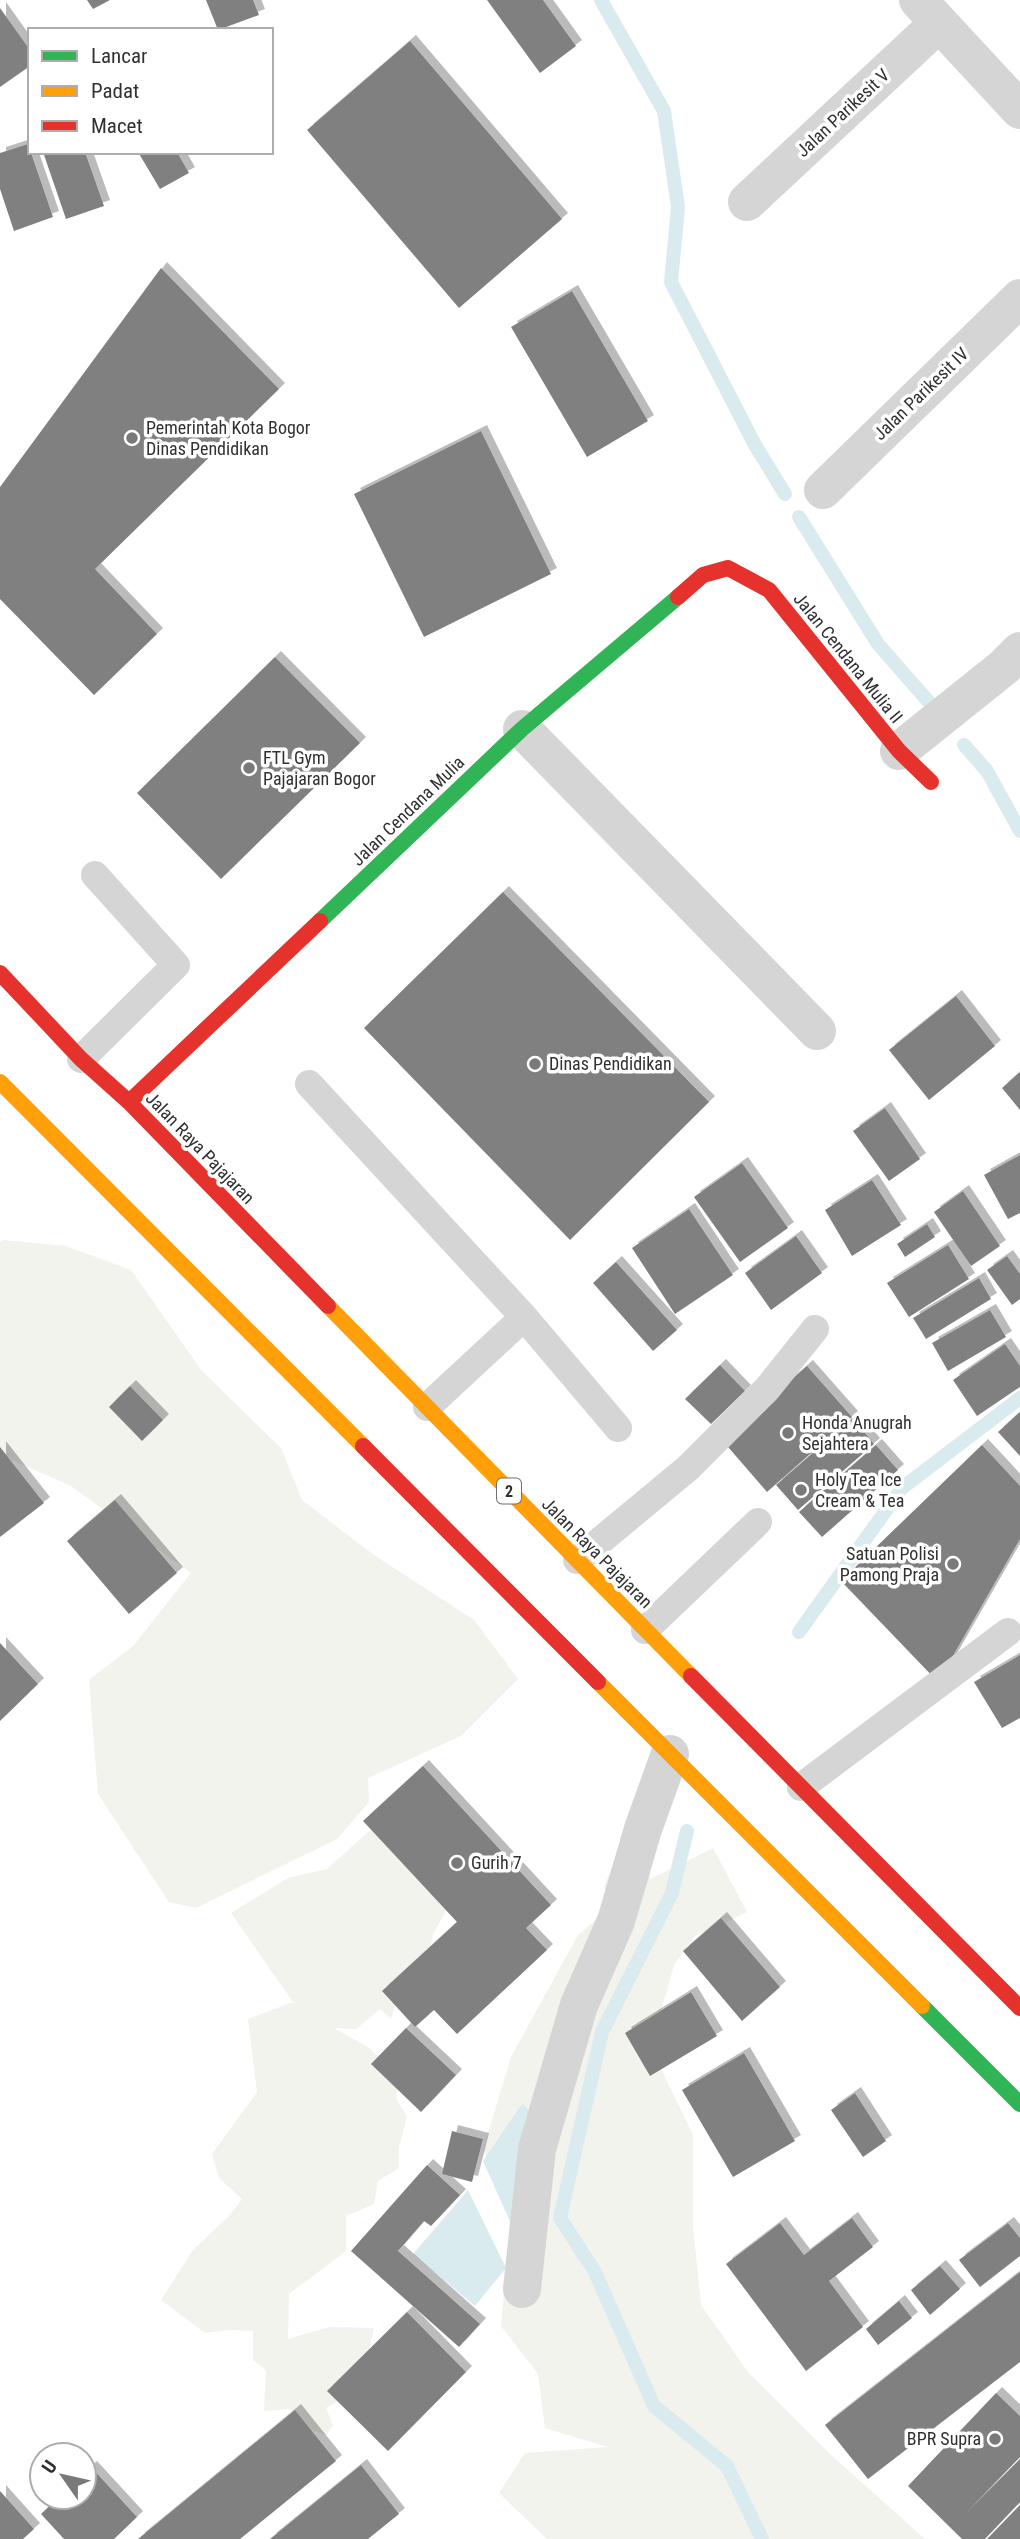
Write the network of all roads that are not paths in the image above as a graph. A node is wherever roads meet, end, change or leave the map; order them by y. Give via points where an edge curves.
1 (928, 12) edge
2 (1020, 110) edge
3 (747, 202) dead end
4 (1020, 298) edge
5 (823, 490) dead end
6 (728, 568) joint
7 (1020, 651) edge
8 (522, 729) junction
9 (899, 751) junction
10 (931, 782) dead end
11 (95, 875) dead end
12 (0, 973) edge
13 (817, 1031) dead end
14 (81, 1059) junction
15 (0, 1082) edge
16 (309, 1084) dead end
17 (129, 1102) junction
18 (524, 1317) junction
19 (815, 1329) dead end
20 (427, 1407) junction
21 (618, 1428) dead end
22 (758, 1522) dead end
23 (577, 1560) junction
24 (645, 1630) junction
25 (1008, 1632) dead end
26 (670, 1754) junction
27 (800, 1787) junction
28 (1020, 2008) edge
29 (1020, 2104) edge
30 (522, 2289) dead end

1 - 2 street
1 - 3 street, Jalan Parikesit V
4 - 5 street, Jalan Parikesit IV
6 - 8 main road, Jalan Cendana Mulia via 703,575 678,594
6 - 9 main road, Jalan Cendana Mulia II via 769,590
7 - 9 street
8 - 13 street
8 - 17 main road, Jalan Cendana Mulia
9 - 10 main road, Jalan Cendana Mulia II
11 - 14 lane via 176,965
12 - 14 main road, Jalan Raya Pajajaran / 2
14 - 17 main road, Jalan Raya Pajajaran / 2
15 - 26 main road
16 - 18 lane
17 - 20 main road, Jalan Raya Pajajaran / 2
18 - 20 lane
18 - 21 lane
19 - 23 lane via 767,1389 688,1468
20 - 23 main road, Jalan Raya Pajajaran / 2
22 - 24 lane
23 - 24 main road, Jalan Raya Pajajaran / 2
24 - 27 main road, Jalan Raya Pajajaran / 2
25 - 27 lane
26 - 29 main road
26 - 30 street via 616,1921 579,2005 537,2149
27 - 28 main road, Jalan Raya Pajajaran / 2

